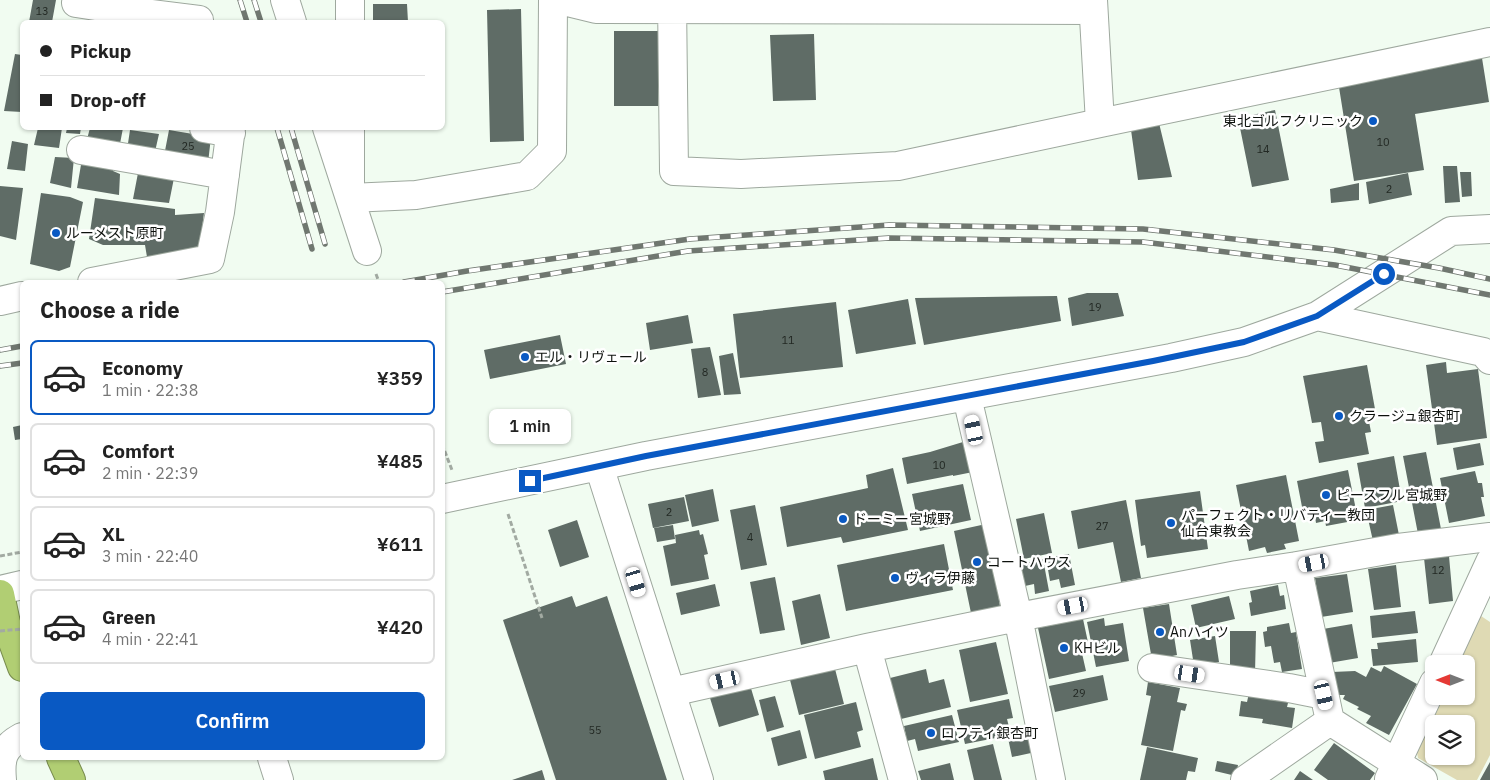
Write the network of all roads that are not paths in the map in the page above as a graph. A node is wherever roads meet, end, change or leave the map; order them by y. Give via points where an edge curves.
1 (76, 0) edge
2 (285, 0) edge
3 (350, 0) edge
4 (560, 0) edge
5 (672, 4) edge
6 (744, 5) edge
7 (869, 5) edge
8 (1093, 5) edge
9 (197, 14) edge
10 (291, 20) edge
11 (350, 20) edge
12 (1490, 42) edge
13 (1100, 123) junction
14 (231, 130) edge
15 (327, 130) edge
16 (350, 130) edge
17 (81, 150) dead end
18 (225, 175) junction
19 (350, 198) junction
20 (1490, 229) edge
21 (367, 250) dead end
22 (102, 280) edge
23 (20, 296) edge
24 (0, 300) edge
25 (1317, 316) junction
26 (1490, 360) edge
27 (967, 397) junction
28 (599, 466) junction
29 (445, 498) edge
30 (1490, 537) edge
31 (1490, 562) edge
32 (1297, 566) junction
33 (20, 585) edge
34 (0, 590) edge
35 (0, 594) edge
36 (1018, 617) junction
37 (867, 648) junction
38 (1446, 655) edge
39 (20, 662) edge
40 (1152, 668) dead end
41 (671, 692) junction
42 (1324, 695) junction
43 (1425, 701) edge
44 (1330, 721) junction
45 (20, 737) edge
46 (62, 760) edge
47 (273, 760) edge
48 (1392, 772) edge
49 (2, 780) edge
50 (71, 780) edge
51 (279, 780) edge
52 (698, 780) edge
53 (903, 780) edge
54 (1051, 780) edge
55 (1246, 780) edge
56 (1423, 780) edge

1 - 9 street via 76,3 128,11
2 - 10 street
3 - 11 street
4 - 5 street via 596,9
4 - 19 street via 552,151 528,176 416,195
5 - 6 street
5 - 13 street via 674,171 741,174 898,166
6 - 7 street
7 - 8 street
8 - 13 street
12 - 13 street
14 - 18 street
15 - 19 street
16 - 19 street
17 - 18 street
18 - 22 street via 210,259
19 - 21 street
20 - 25 street via 1451,231
23 - 24 street
25 - 26 street via 1483,352
25 - 27 street via 1244,342
27 - 28 street
27 - 36 street
28 - 29 street
28 - 41 street
30 - 32 street via 1398,548
31 - 38 street
32 - 36 street
32 - 42 street
33 - 34 street
35 - 39 highway
36 - 37 street
36 - 54 street
37 - 41 street
37 - 53 street
40 - 42 street
41 - 52 street
42 - 44 street
43 - 48 street
44 - 48 street
44 - 55 street
45 - 49 street via 4,753
46 - 50 highway
47 - 51 street
48 - 56 street

